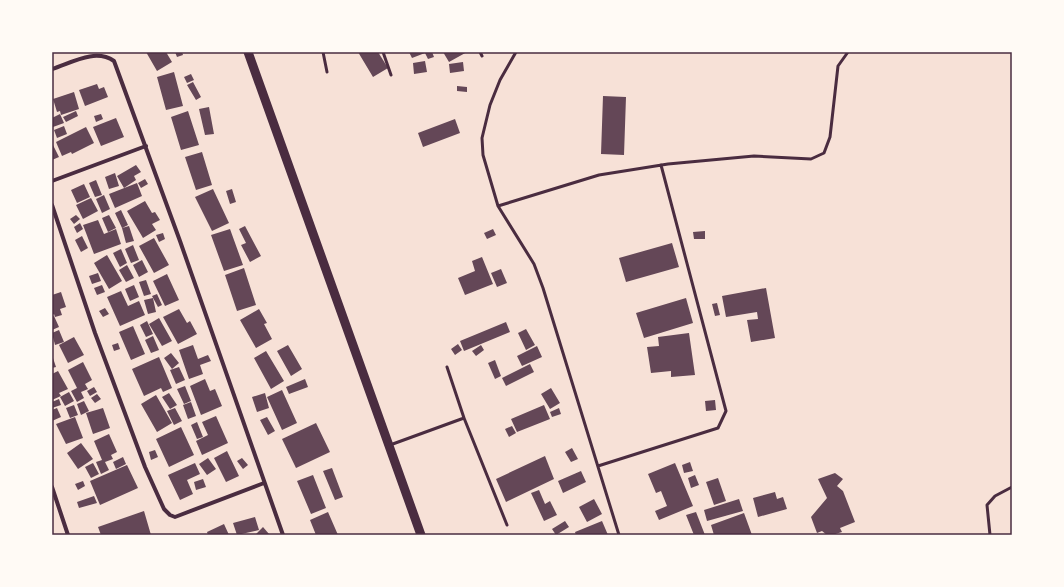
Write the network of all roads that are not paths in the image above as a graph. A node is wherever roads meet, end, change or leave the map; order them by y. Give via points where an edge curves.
1 (248, 52) edge
2 (323, 52) edge
3 (383, 52) edge
4 (480, 52) edge
5 (516, 52) edge
6 (848, 52) edge
7 (482, 56) dead end
8 (52, 69) edge
9 (327, 72) dead end
10 (391, 75) dead end
11 (146, 146) junction
12 (661, 165) junction
13 (52, 181) edge
14 (52, 205) edge
15 (498, 206) junction
16 (447, 367) dead end
17 (464, 418) junction
18 (388, 445) junction
19 (598, 466) junction
20 (264, 483) junction
21 (52, 487) edge
22 (1012, 488) edge
23 (507, 525) dead end
24 (68, 535) edge
25 (283, 535) edge
26 (421, 535) edge
27 (619, 535) edge
28 (990, 535) edge

1 - 18 main road
2 - 9 lane
3 - 10 lane
4 - 7 lane
5 - 15 lane via 494,93 482,138 483,154
6 - 12 lane via 838,66 830,137 824,152 811,159 754,156
8 - 11 street via 99,55 114,61
11 - 13 street
11 - 20 street
12 - 15 lane via 599,176
12 - 19 lane via 726,411 718,428
14 - 20 street via 101,348 145,467 164,509 175,517
15 - 19 lane via 534,264
16 - 17 lane
17 - 18 lane
17 - 23 lane
18 - 26 main road
19 - 27 lane
20 - 25 street
21 - 24 street
22 - 28 lane via 995,496 987,505

